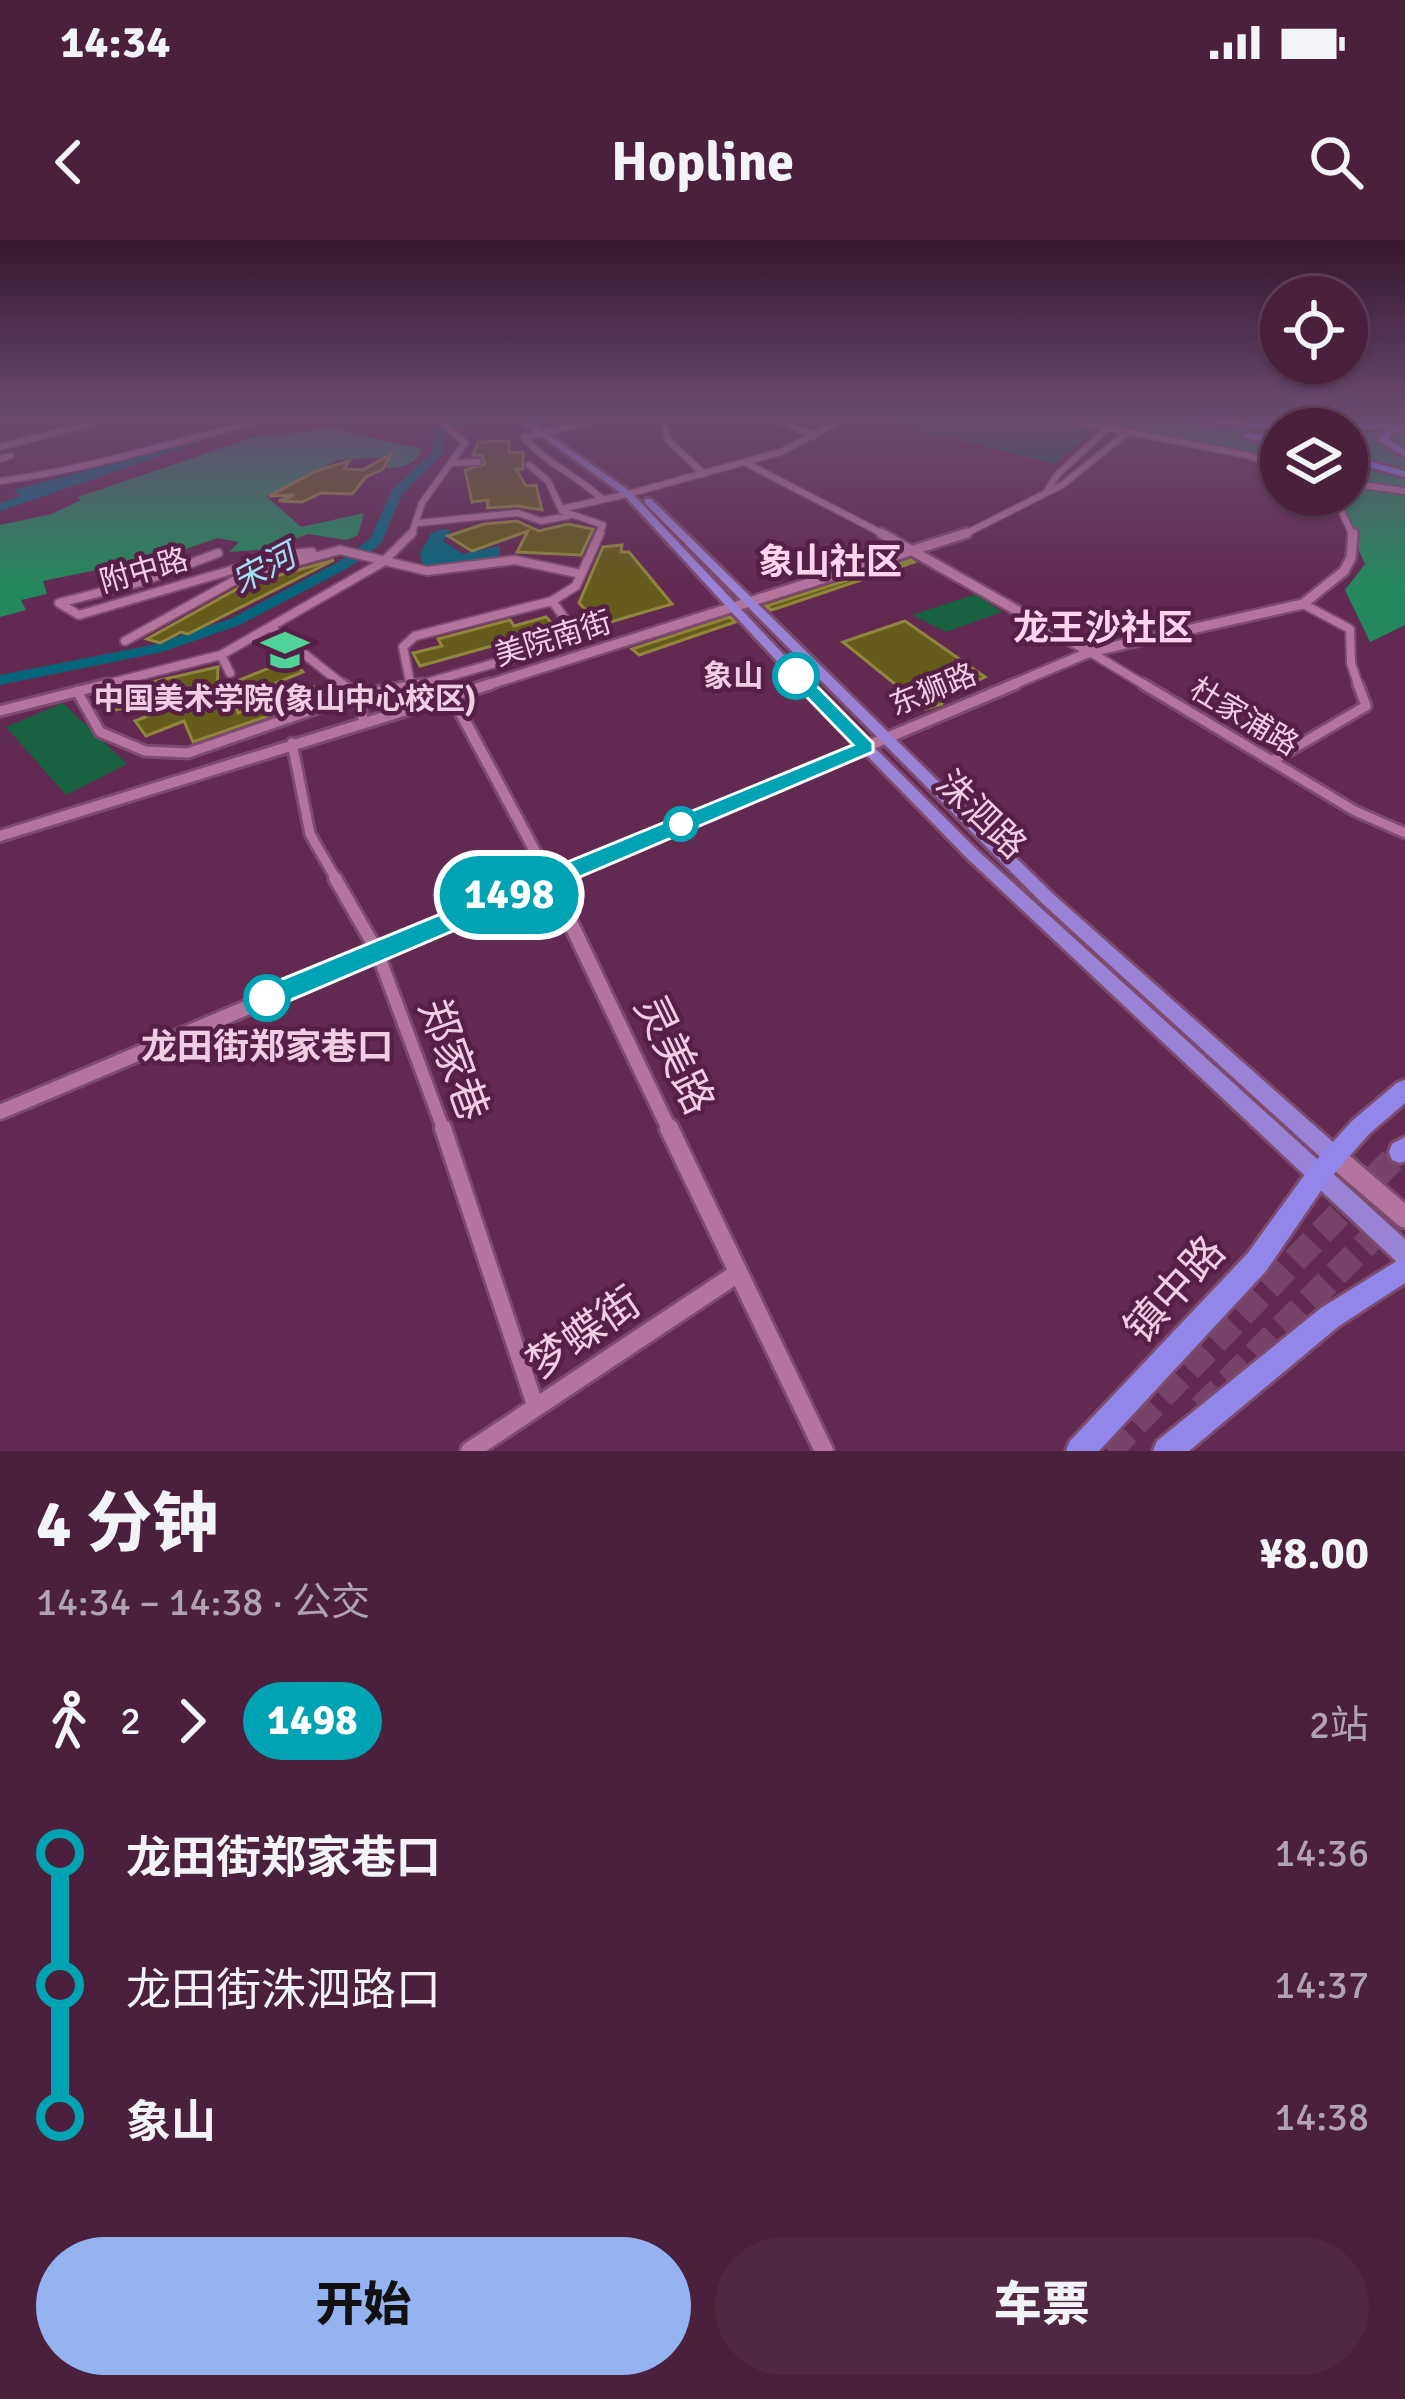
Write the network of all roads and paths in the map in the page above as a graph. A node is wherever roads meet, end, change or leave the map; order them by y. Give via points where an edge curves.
1 (58, 474) edge
2 (442, 474) edge
3 (540, 474) edge
4 (575, 474) edge
5 (606, 474) edge
6 (704, 474) edge
7 (766, 474) edge
8 (1059, 474) edge
9 (1080, 474) edge
10 (1, 480) edge
11 (1368, 486) edge
12 (1405, 491) edge
13 (632, 492) junction
14 (1044, 495) junction
15 (603, 500) junction
16 (560, 509) junction
17 (572, 515) junction
18 (1348, 516) edge
19 (418, 523) junction
20 (340, 550) junction
21 (918, 552) junction
22 (218, 554) dead end
23 (383, 562) junction
24 (581, 574) junction
25 (552, 601) junction
26 (750, 604) junction
27 (1303, 604) junction
28 (735, 609) junction
29 (270, 627) junction
30 (125, 641) dead end
31 (1090, 652) junction
32 (221, 656) junction
33 (230, 673) dead end
34 (412, 687) junction
35 (77, 692) junction
36 (356, 695) junction
37 (452, 695) junction
38 (0, 711) edge
39 (364, 721) junction
40 (874, 742) junction
41 (292, 743) junction
42 (1272, 761) junction
43 (1405, 833) edge
44 (0, 836) edge
45 (549, 878) junction
46 (377, 951) junction
47 (1405, 1090) edge
48 (0, 1112) edge
49 (1327, 1166) junction
50 (1405, 1217) edge
51 (1405, 1254) edge
52 (1405, 1268) edge
53 (738, 1273) junction
54 (536, 1408) junction
55 (470, 1451) edge
56 (824, 1451) edge
57 (1080, 1451) edge
58 (1167, 1451) edge

1 - 10 street
2 - 19 street
3 - 16 street
4 - 15 street
5 - 13 main road, 洙泗路
6 - 13 street
7 - 21 street, 杜家浦路
8 - 14 street, 美院南街
9 - 14 street, 美院南街
11 - 12 street
13 - 15 street
13 - 26 main road, 洙泗路
13 - 28 main road, 洙泗路
14 - 21 street, 美院南街
15 - 16 street
16 - 17 street
17 - 19 street
17 - 24 street via 603,525
18 - 27 street, 东狮路 via 1349,569
19 - 23 street via 406,546
20 - 22 street, 附中路 via 283,555 79,615 58,603
20 - 23 street
20 - 30 street via 241,578
21 - 26 street, 美院南街
21 - 31 street, 杜家浦路
23 - 24 street via 427,572 515,560
23 - 29 street
24 - 25 street
25 - 34 street via 415,636 404,647
25 - 34 street via 563,616 565,643
26 - 28 street, 美院南街
26 - 40 main road, 洙泗路
27 - 31 street, 东狮路
27 - 42 street via 1350,629 1366,706
28 - 37 street, 美院南街
28 - 40 main road, 洙泗路
29 - 32 street
29 - 36 street
31 - 40 street, 东狮路
31 - 42 street, 杜家浦路
32 - 33 street
32 - 35 street
34 - 36 street
35 - 36 street via 100,731 145,751 188,754
35 - 38 street
36 - 39 street
37 - 39 street, 美院南街
37 - 45 street, 灵美路
39 - 41 street, 美院南街
40 - 45 street, 东狮路
40 - 49 main road, 洙泗路
41 - 44 street, 美院南街
41 - 46 street, 郑家巷 via 310,834
42 - 43 street, 杜家浦路
45 - 46 street, 东狮路
45 - 53 street, 灵美路
46 - 48 street, 东狮路
46 - 54 street, 郑家巷
47 - 49 highway, 镇中路
49 - 50 main road, 洙泗路
49 - 51 main road, 洙泗路
49 - 57 highway, 镇中路 via 1257,1262
52 - 58 highway via 1330,1317
53 - 54 street, 梦蝶街
53 - 56 street, 灵美路
54 - 55 street, 梦蝶街

